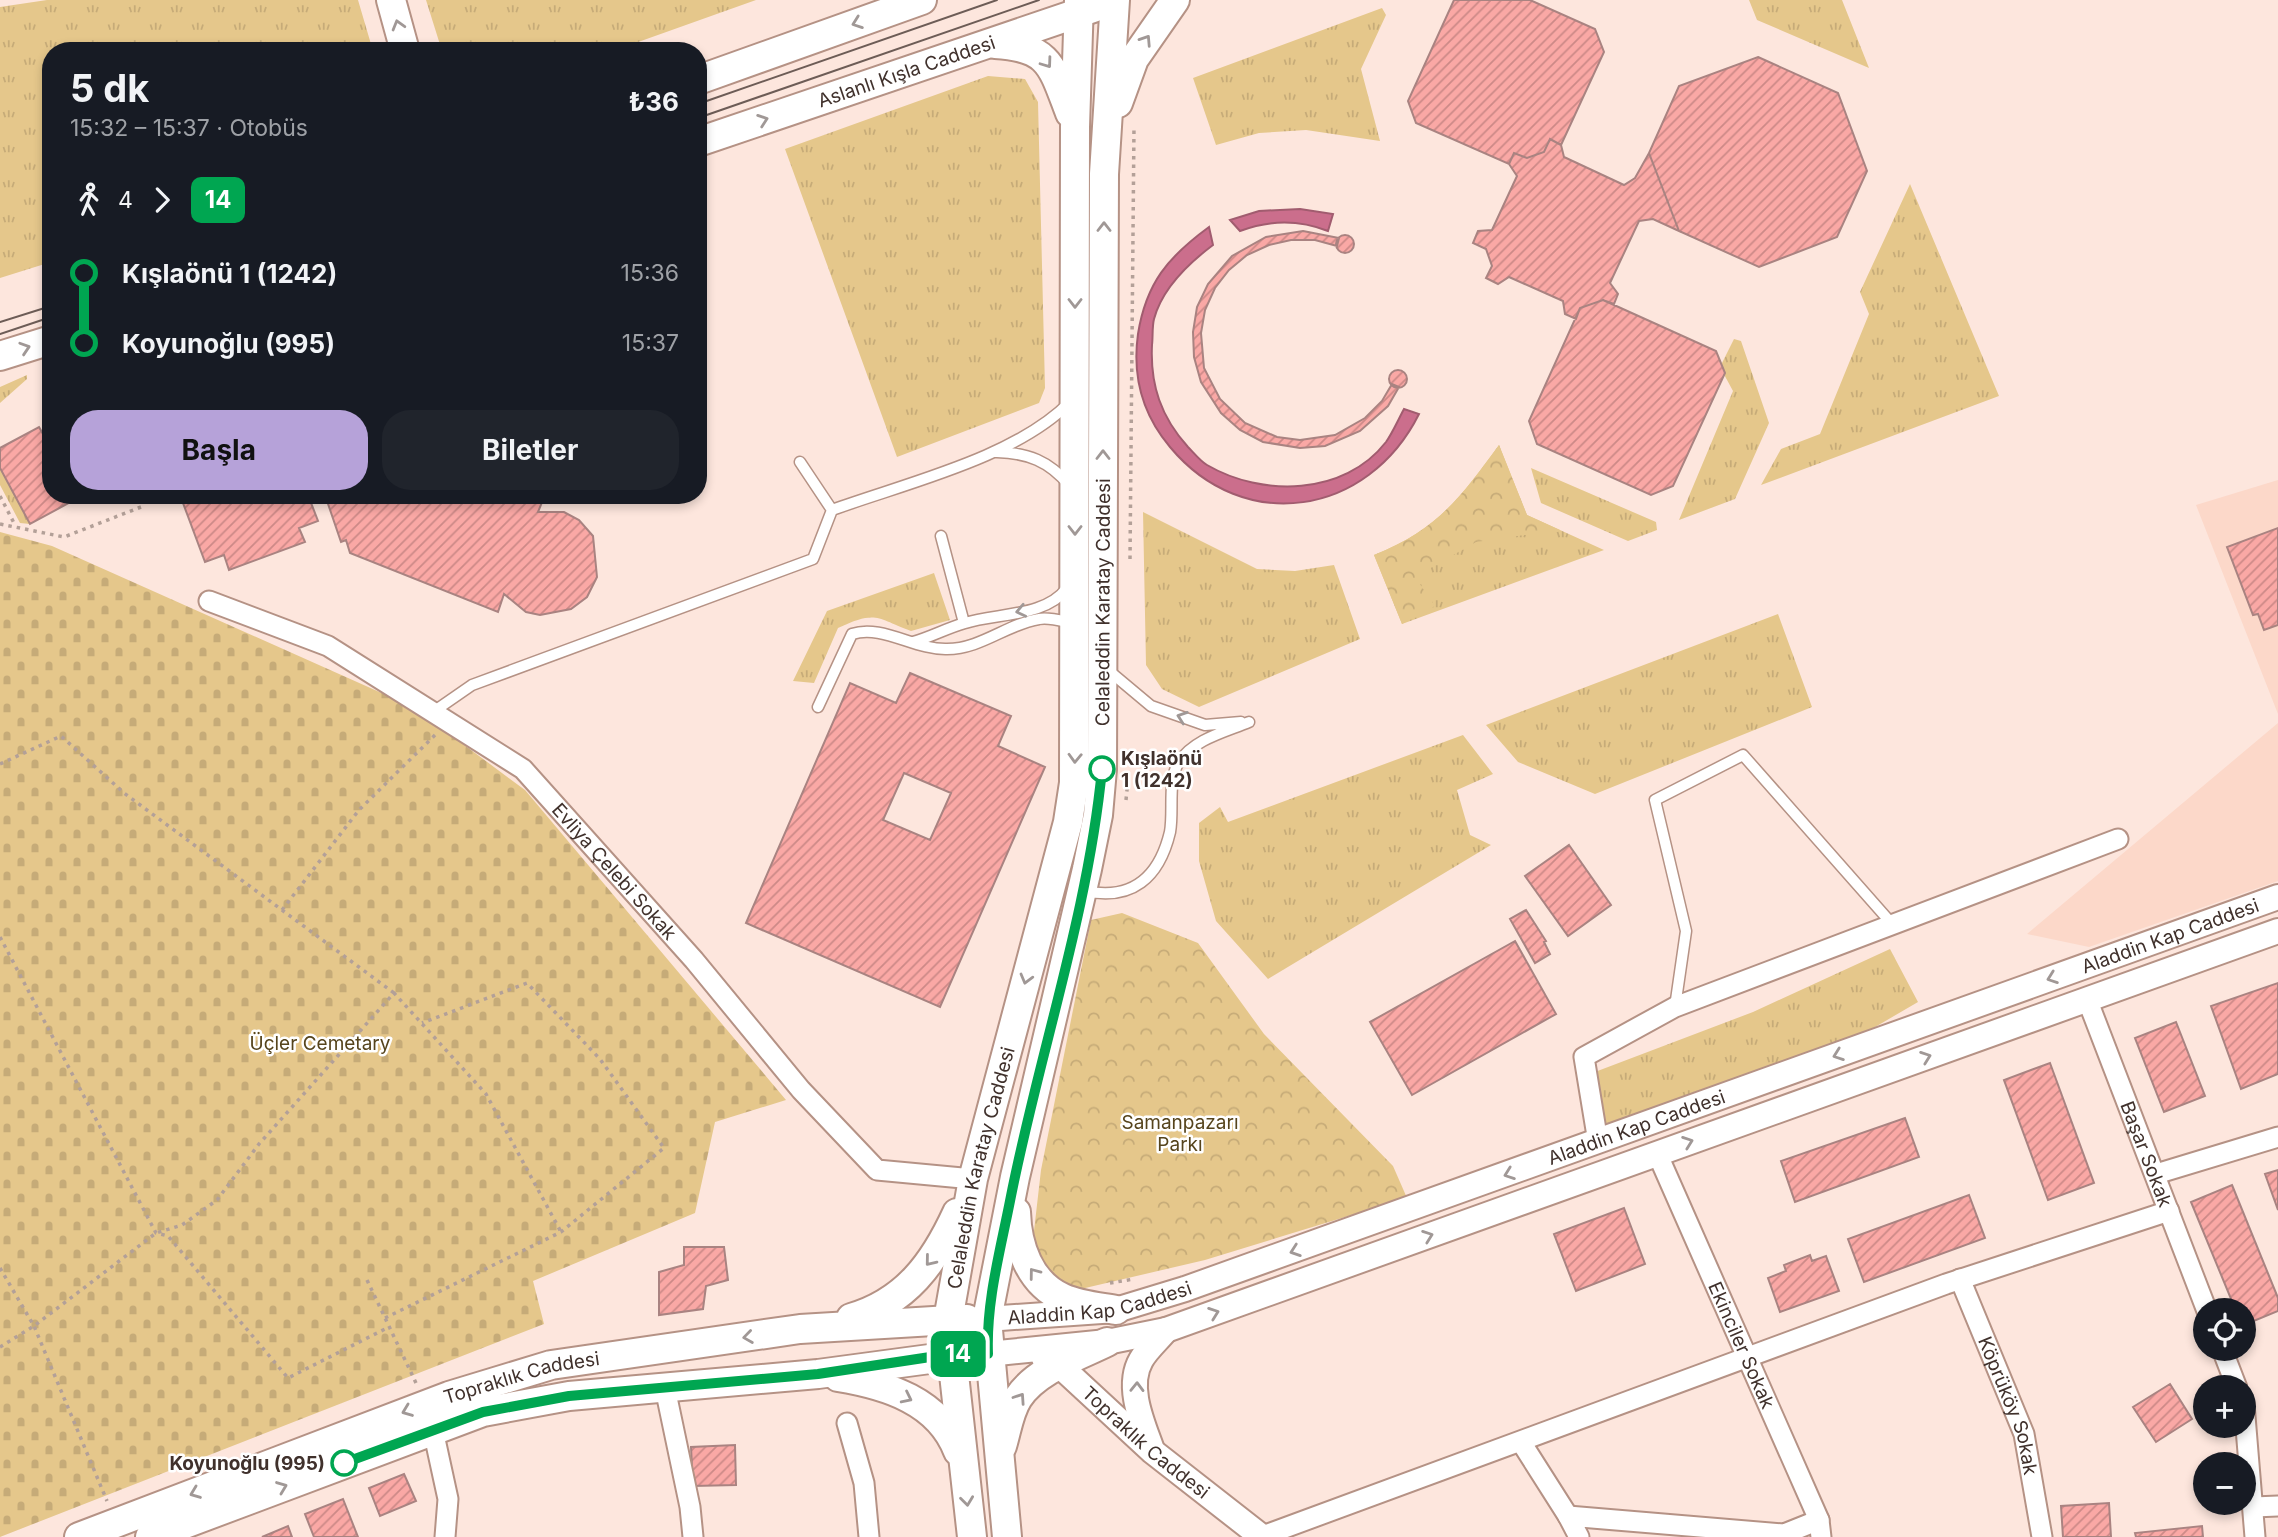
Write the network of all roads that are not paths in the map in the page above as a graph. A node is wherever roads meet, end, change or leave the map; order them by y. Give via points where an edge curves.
1 (391, 0) edge
2 (922, 0) edge
3 (1115, 0) edge
4 (1175, 0) edge
5 (1079, 7) edge
6 (403, 42) edge
7 (986, 44) junction
8 (707, 77) edge
9 (1075, 127) junction
10 (707, 139) edge
11 (1104, 174) junction
12 (42, 343) edge
13 (0, 356) edge
14 (1075, 396) junction
15 (993, 452) junction
16 (800, 461) dead end
17 (1075, 492) junction
18 (832, 510) junction
19 (941, 536) dead end
20 (1075, 576) junction
21 (209, 601) dead end
22 (964, 623) junction
23 (1076, 623) junction
24 (908, 644) junction
25 (1102, 665) junction
26 (818, 707) dead end
27 (440, 717) junction
28 (2118, 839) dead end
29 (1082, 890) junction
30 (2278, 897) edge
31 (1893, 925) junction
32 (2278, 931) edge
33 (2080, 967) junction
34 (2087, 999) junction
35 (1675, 1007) junction
36 (2278, 1137) edge
37 (1598, 1142) junction
38 (1657, 1153) junction
39 (2157, 1174) junction
40 (1015, 1177) junction
41 (973, 1179) junction
42 (2169, 1211) junction
43 (1960, 1279) junction
44 (2202, 1298) edge
45 (1116, 1310) junction
46 (987, 1319) junction
47 (948, 1320) junction
48 (800, 1329) junction
49 (1167, 1330) junction
50 (1107, 1342) junction
51 (1028, 1350) junction
52 (950, 1354) junction
53 (988, 1354) junction
54 (1748, 1357) junction
55 (1059, 1365) junction
56 (818, 1374) junction
57 (665, 1388) junction
58 (429, 1417) junction
59 (847, 1423) dead end
60 (1521, 1443) junction
61 (1153, 1451) junction
62 (998, 1462) junction
63 (963, 1464) junction
64 (2278, 1506) edge
65 (2256, 1507) edge
66 (2254, 1515) edge
67 (1568, 1516) junction
68 (1820, 1528) edge
69 (1261, 1536) edge
70 (79, 1537) edge
71 (150, 1537) edge
72 (445, 1537) edge
73 (692, 1537) edge
74 (869, 1537) edge
75 (972, 1537) edge
76 (1007, 1537) edge
77 (1579, 1537) edge
78 (2042, 1537) edge
79 (2255, 1537) edge

6 -> 1 main road
2 -> 8 main road
3 - 5 main road, Aslanlı Kışla Caddesi
3 - 11 main road, Celaleddin Karatay Caddesi
11 -> 4 main road via 1113,124 1134,59
5 - 7 main road, Aslanlı Kışla Caddesi
5 - 9 main road, Celaleddin Karatay Caddesi
7 -> 9 main road via 1021,45 1040,53 1055,74
10 -> 7 main road, Aslanlı Kışla Caddesi
9 -> 14 main road, Celaleddin Karatay Caddesi
25 -> 11 main road, Celaleddin Karatay Caddesi
13 -> 12 main road
14 - 15 lane via 1055,417
14 - 17 main road, Celaleddin Karatay Caddesi
15 - 17 lane via 1023,452 1055,468
15 - 18 lane
16 - 18 lane
17 -> 20 main road, Celaleddin Karatay Caddesi
18 - 27 lane via 813,559 472,685
19 - 22 lane
20 -> 22 lane via 1058,599
20 - 23 main road, Celaleddin Karatay Caddesi
21 - 27 street, Evliya Çelebi Sokak via 328,646
22 - 24 lane
23 - 24 lane via 1042,618 974,646 946,649
23 -> 41 main road, Celaleddin Karatay Caddesi via 1074,783 1068,822
24 - 26 lane via 864,630 852,634
25 - 29 main road, Celaleddin Karatay Caddesi via 1098,816
29 -> 25 lane via 1132,890 1149,879 1170,832 1178,763 1198,743 1249,722 1205,724 1151,706
27 - 41 street, Evliya Çelebi Sokak via 523,769 694,960 801,1090 877,1170
28 - 31 street
29 - 40 main road, Celaleddin Karatay Caddesi
30 - 33 street, Aladdin Kap Caddesi
31 - 35 street
31 - 35 lane via 1743,755 1655,800 1686,931
32 - 34 street, Aladdin Kap Caddesi
33 - 34 street
33 -> 37 street, Aladdin Kap Caddesi
38 -> 34 street, Aladdin Kap Caddesi
34 - 39 street, Başar Sokak
35 - 37 street via 1584,1057
36 - 39 street
37 -> 45 street, Aladdin Kap Caddesi via 1319,1243
49 -> 38 street, Aladdin Kap Caddesi
38 - 54 street, Ekinciler Sokak
39 - 42 street, Başar Sokak
45 -> 40 main road via 1062,1298 1042,1283 1017,1238
40 - 46 main road, Celaleddin Karatay Caddesi
41 - 47 main road, Celaleddin Karatay Caddesi
41 -> 48 main road via 935,1256 899,1295 879,1310
42 - 43 street
42 - 44 street, Başar Sokak
43 - 54 street
43 - 78 street, Köprüköy Sokak via 2024,1434
45 - 46 street, Aladdin Kap Caddesi
46 - 47 main road, Topraklık Caddesi
46 - 53 main road, Celaleddin Karatay Caddesi
47 - 48 main road, Topraklık Caddesi
47 - 52 main road, Celaleddin Karatay Caddesi
48 -> 58 main road, Topraklık Caddesi via 551,1365
49 - 50 street, Aladdin Kap Caddesi
61 -> 49 street via 1135,1388 1140,1362
50 - 51 street, Aladdin Kap Caddesi
50 - 55 main road
51 - 53 street, Aladdin Kap Caddesi
51 - 55 street, Topraklık Caddesi
52 - 53 main road, Topraklık Caddesi
52 - 56 main road, Topraklık Caddesi
52 - 63 main road
53 - 62 main road
54 - 60 street
54 - 68 street, Ekinciler Sokak
55 - 61 street, Topraklık Caddesi
62 -> 55 main road via 1018,1397
56 - 57 main road, Topraklık Caddesi
56 -> 63 main road via 887,1388 913,1399 953,1438
57 - 58 main road, Topraklık Caddesi
57 - 73 street
58 -> 70 main road, Topraklık Caddesi
71 -> 58 main road, Topraklık Caddesi
58 - 72 street via 448,1499
59 - 74 street via 864,1483
60 - 67 street
60 - 69 street
61 - 69 street, Topraklık Caddesi
62 - 76 main road
63 -> 75 main road
64 - 65 street
66 - 79 street
67 - 68 street via 1784,1534
67 - 77 street

